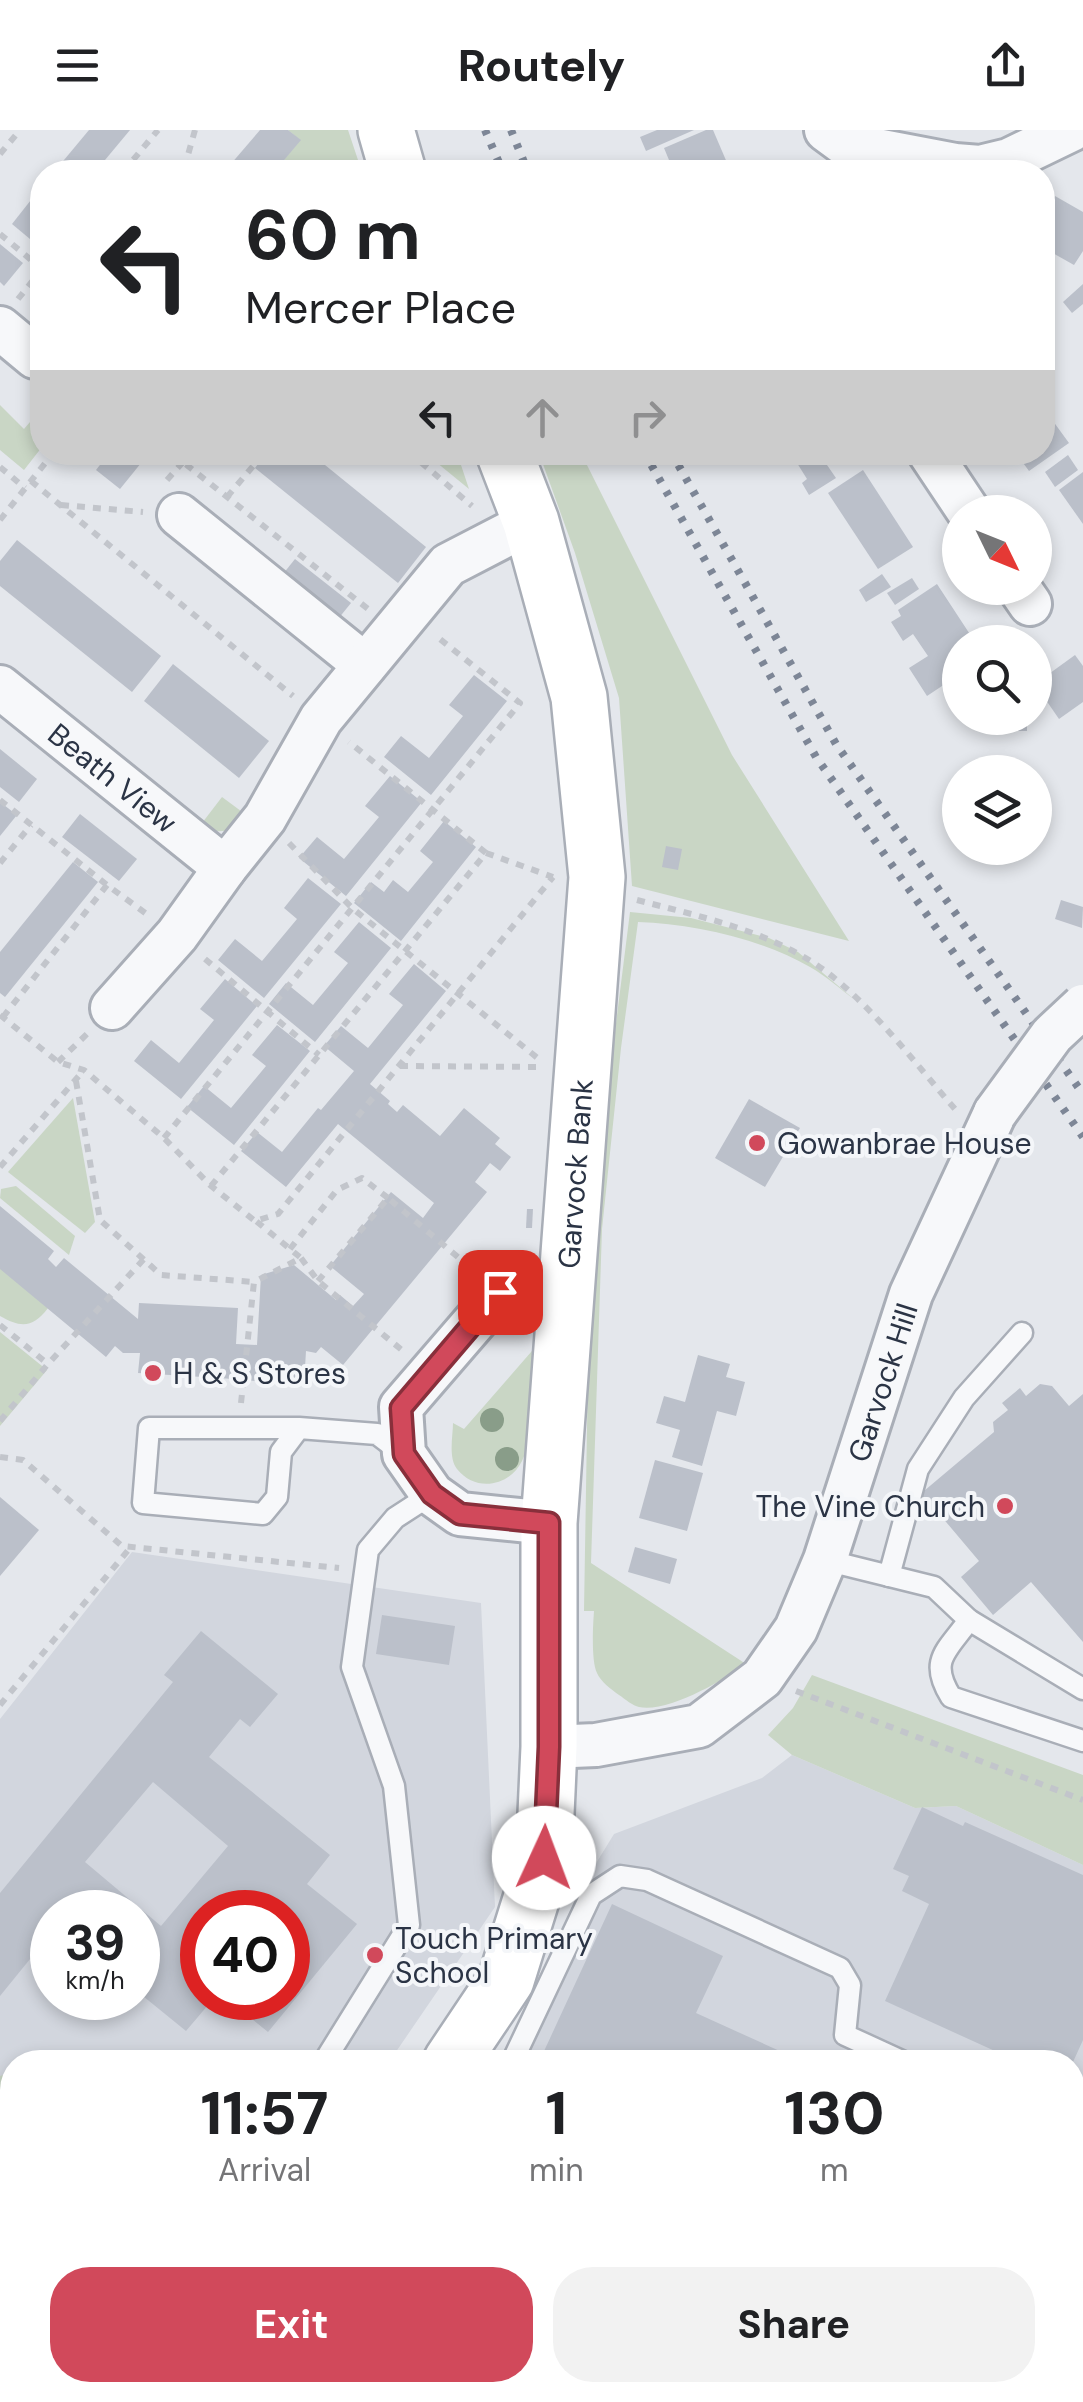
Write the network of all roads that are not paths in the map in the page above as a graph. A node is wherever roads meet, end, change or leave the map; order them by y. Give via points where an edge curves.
1 (386, 130) edge
2 (1072, 130) edge
3 (838, 149) edge
4 (395, 160) edge
5 (914, 160) edge
6 (1008, 160) edge
7 (0, 328) edge
8 (30, 353) edge
9 (509, 465) edge
10 (938, 465) edge
11 (958, 495) edge
12 (179, 516) road end
13 (531, 522) junction
14 (365, 665) junction
15 (0, 687) edge
16 (224, 868) junction
17 (1083, 1006) edge
18 (112, 1008) dead end
19 (507, 1284) road end
20 (1022, 1332) dead end
21 (298, 1428) junction
22 (404, 1454) junction
23 (432, 1494) junction
24 (549, 1523) junction
25 (825, 1560) junction
26 (890, 1576) junction
27 (969, 1620) junction
28 (1083, 1689) edge
29 (1083, 1741) edge
30 (549, 1747) junction
31 (331, 2050) edge
32 (459, 2050) edge
33 (518, 2050) edge
34 (878, 2050) edge

1 - 4 street
2 - 6 street
3 - 5 street
7 - 8 street
9 - 13 street, Garvock Bank
10 - 11 street
12 - 14 street
13 - 14 street via 448,565 394,616
13 - 24 street, Garvock Bank via 579,696 598,877 574,883
14 - 16 street via 321,719 266,818
15 - 16 street, Beath View
16 - 18 street
17 - 25 street, Garvock Hill, bridge via 1052,1035 989,1126 912,1294
19 - 22 street via 401,1408
20 - 26 lane via 964,1398 918,1469
21 - 21 lane via 281,1452 277,1498 264,1514 144,1503 150,1428
21 - 22 lane via 377,1434
22 - 23 street
23 - 24 street via 460,1514
23 - 31 lane via 395,1518 368,1550 352,1667 394,1786 410,1925
24 - 30 street, Garvock Bank
25 - 26 lane
25 - 30 street, Garvock Hill via 796,1629 762,1678 699,1726
26 - 27 lane via 934,1587
27 - 28 lane
27 - 29 lane via 940,1660 940,1679 951,1697
30 - 32 street, Garvock Bank via 544,1858 506,1980
33 - 34 lane via 591,1896 620,1876 648,1880 840,1968 850,1984 846,2035

